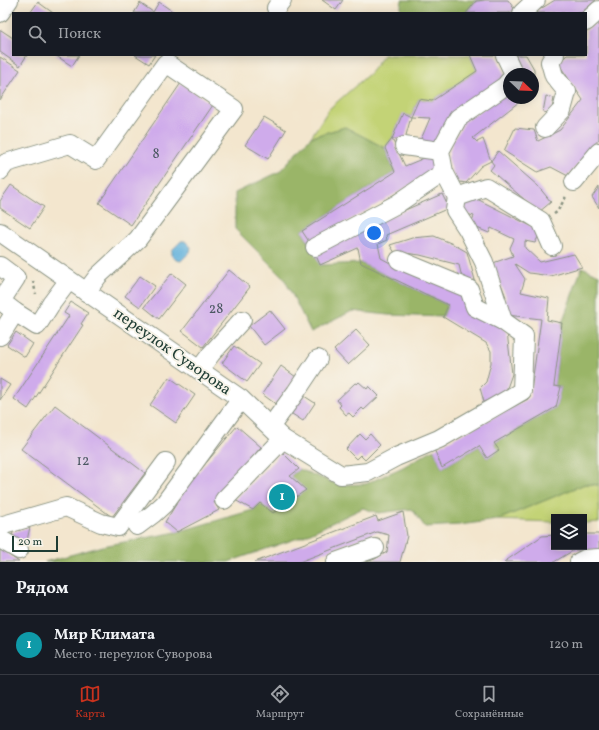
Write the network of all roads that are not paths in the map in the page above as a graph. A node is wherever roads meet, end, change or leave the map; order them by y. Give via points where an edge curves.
1 (9, 0) edge
2 (536, 0) edge
3 (599, 10) edge
4 (523, 12) edge
5 (0, 13) edge
6 (587, 21) edge
7 (505, 56) edge
8 (554, 56) edge
9 (511, 68) edge
10 (503, 87) edge
11 (545, 128) dead end
12 (404, 146) dead end
13 (440, 151) junction
14 (599, 152) edge
15 (0, 171) edge
16 (444, 172) junction
17 (574, 182) road end
18 (457, 197) junction
19 (0, 232) edge
20 (552, 246) dead end
21 (315, 247) dead end
22 (399, 260) dead end
23 (0, 266) edge
24 (69, 280) junction
25 (86, 292) junction
26 (15, 312) junction
27 (242, 320) dead end
28 (503, 321) junction
29 (0, 336) edge
30 (318, 359) dead end
31 (199, 370) junction
32 (241, 399) junction
33 (277, 433) junction
34 (166, 462) dead end
35 (224, 500) dead end
36 (0, 526) edge
37 (137, 526) dead end
38 (0, 539) edge
39 (375, 548) dead end
40 (19, 550) dead end
41 (599, 558) edge
42 (336, 562) edge
43 (579, 562) edge

1 - 5 street
2 - 4 street
3 - 6 street
7 - 9 street
8 - 11 street via 550,62 554,76 567,92 562,110
10 - 13 street via 458,118
12 - 13 street
13 - 16 street
14 - 17 street
15 - 25 street via 6,163 70,144 96,160 166,63 234,109 138,240 98,276
16 - 18 street
16 - 21 street via 397,204
18 - 20 street via 486,187 541,221
18 - 28 street via 454,210 468,230 484,262
19 - 24 street, переулок Суворова
22 - 28 street via 469,289 475,307
23 - 26 street via 16,278 1,301
24 - 25 street, переулок Суворова
24 - 26 street via 37,326
25 - 31 street, переулок Суворова
26 - 29 street
27 - 31 street
28 - 33 street, переулок Суворова via 524,336 522,391 438,439 368,472 341,475
30 - 33 street via 296,392
31 - 32 street, переулок Суворова
32 - 33 street, переулок Суворова
32 - 37 street via 164,504
33 - 35 street
34 - 36 street via 118,527 101,523 66,507
38 - 40 street
39 - 42 street
41 - 43 street

